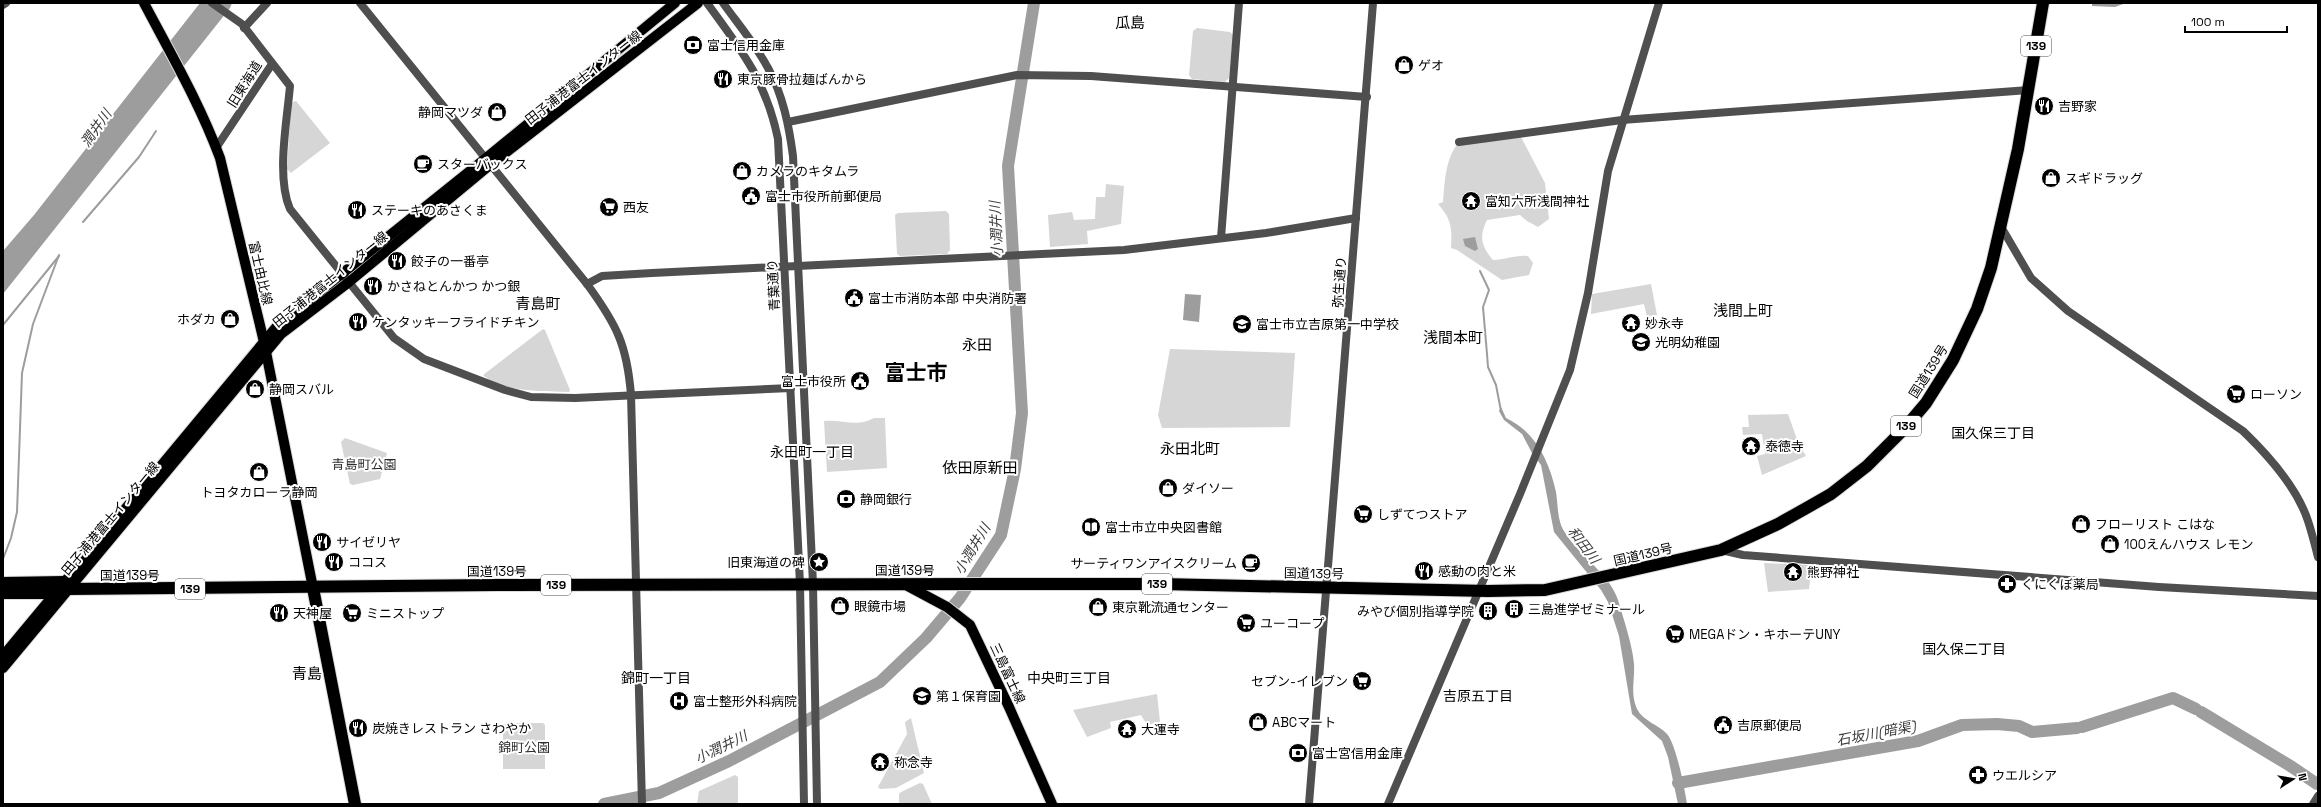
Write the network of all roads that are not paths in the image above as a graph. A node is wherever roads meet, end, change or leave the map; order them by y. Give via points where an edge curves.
1 (6, 3) edge
2 (144, 3) edge
3 (212, 3) edge
4 (267, 3) edge
5 (360, 3) edge
6 (675, 3) edge
7 (698, 3) edge
8 (707, 3) edge
9 (722, 3) edge
10 (1239, 3) edge
11 (1374, 3) edge
12 (1659, 3) edge
13 (2043, 3) edge
14 (2051, 3) edge
15 (3, 5) edge
16 (243, 26) junction
17 (272, 64) junction
18 (1232, 87) junction
19 (2029, 90) junction
20 (1367, 98) junction
21 (1622, 120) junction
22 (788, 122) junction
23 (1459, 142) dead end
24 (216, 148) junction
25 (488, 162) junction
26 (1356, 218) junction
27 (2000, 225) junction
28 (1221, 238) junction
29 (798, 266) junction
30 (784, 267) junction
31 (346, 278) junction
32 (587, 284) junction
33 (264, 342) junction
34 (265, 353) junction
35 (791, 388) junction
36 (631, 395) junction
37 (1721, 550) junction
38 (2318, 557) edge
39 (3, 583) edge
40 (800, 584) junction
41 (813, 584) junction
42 (904, 584) junction
43 (636, 585) junction
44 (66, 586) junction
45 (1327, 587) junction
46 (313, 588) junction
47 (1478, 591) junction
48 (3, 593) edge
49 (55, 593) junction
50 (2318, 596) edge
51 (3, 656) edge
52 (3, 668) edge
53 (2318, 796) edge
54 (355, 804) edge
55 (642, 804) edge
56 (804, 804) edge
57 (817, 804) edge
58 (1052, 804) edge
59 (1309, 804) edge
60 (1388, 804) edge
61 (2314, 804) edge

1 - 15 street
2 - 24 main road, 富士由比線 via 185,81
3 - 16 street, 旧東海道
4 - 16 street
5 - 25 street
6 - 25 main road, 田子浦港富士インター線
7 - 25 main road, 田子浦港富士インター線 via 566,108
8 - 30 street, 青葉通り via 755,70 774,116 780,158
9 - 22 street, 青葉通り via 769,69
10 - 18 street
11 - 20 street, 弥生通り
12 - 21 street
13 - 19 highway, 国道139号 / 139
14 - 19 highway, 国道139号 / 139
16 - 17 street, 旧東海道
17 - 24 street, 旧東海道
17 - 31 street via 290,86 283,175 286,200
18 - 20 street
18 - 22 street via 1091,76 1016,75
18 - 28 street
19 - 21 street
19 - 27 highway, 国道139号 / 139
20 - 26 street, 弥生通り
21 - 23 street
21 - 47 street via 1602,200 1588,293 1575,352 1535,459
22 - 29 street, 青葉通り via 793,156
24 - 33 main road, 富士由比線
25 - 31 main road, 田子浦港富士インター線
25 - 32 street
26 - 28 street
26 - 45 street, 弥生通り
27 - 37 highway, 国道139号 / 139 via 1991,268 1977,309 1957,352 1926,402 1904,429 1867,466 1831,494 1778,524
27 - 38 street via 2031,278 2045,292 2068,311 2243,431 2266,454 2280,470 2308,520
28 - 29 street via 1124,250
29 - 30 street
29 - 41 street, 青葉通り
30 - 32 street via 602,276
30 - 35 street, 青葉通り
31 - 33 main road, 田子浦港富士インター線 via 278,325
31 - 34 main road, 田子浦港富士インター線 via 280,334
31 - 36 street via 394,338 424,359 505,390 532,397
32 - 36 street via 610,315 622,340 628,364
33 - 34 main road, 富士由比線
33 - 44 main road, 田子浦港富士インター線
34 - 44 main road, 田子浦港富士インター線
34 - 46 main road, 富士由比線
35 - 36 street
35 - 40 street, 青葉通り
36 - 43 street
37 - 47 highway, 国道139号 / 139 via 1545,590
37 - 50 street via 1743,555
39 - 44 highway, 国道139号 / 139
40 - 41 highway, 国道139号 / 139
40 - 43 highway, 国道139号 / 139
40 - 56 street, 青葉通り
41 - 42 highway, 国道139号 / 139
41 - 57 street, 青葉通り
42 - 45 highway, 国道139号 / 139
42 - 58 main road, 三島富士線 via 947,606 973,631
43 - 46 highway, 国道139号 / 139
43 - 55 street
44 - 46 highway, 国道139号 / 139
44 - 49 highway, 国道139号 / 139
44 - 52 main road, 田子浦港富士インター線
45 - 47 highway, 国道139号 / 139
45 - 59 street, 弥生通り
46 - 54 highway
47 - 60 street
48 - 49 highway, 国道139号 / 139
49 - 51 main road
53 - 61 street

